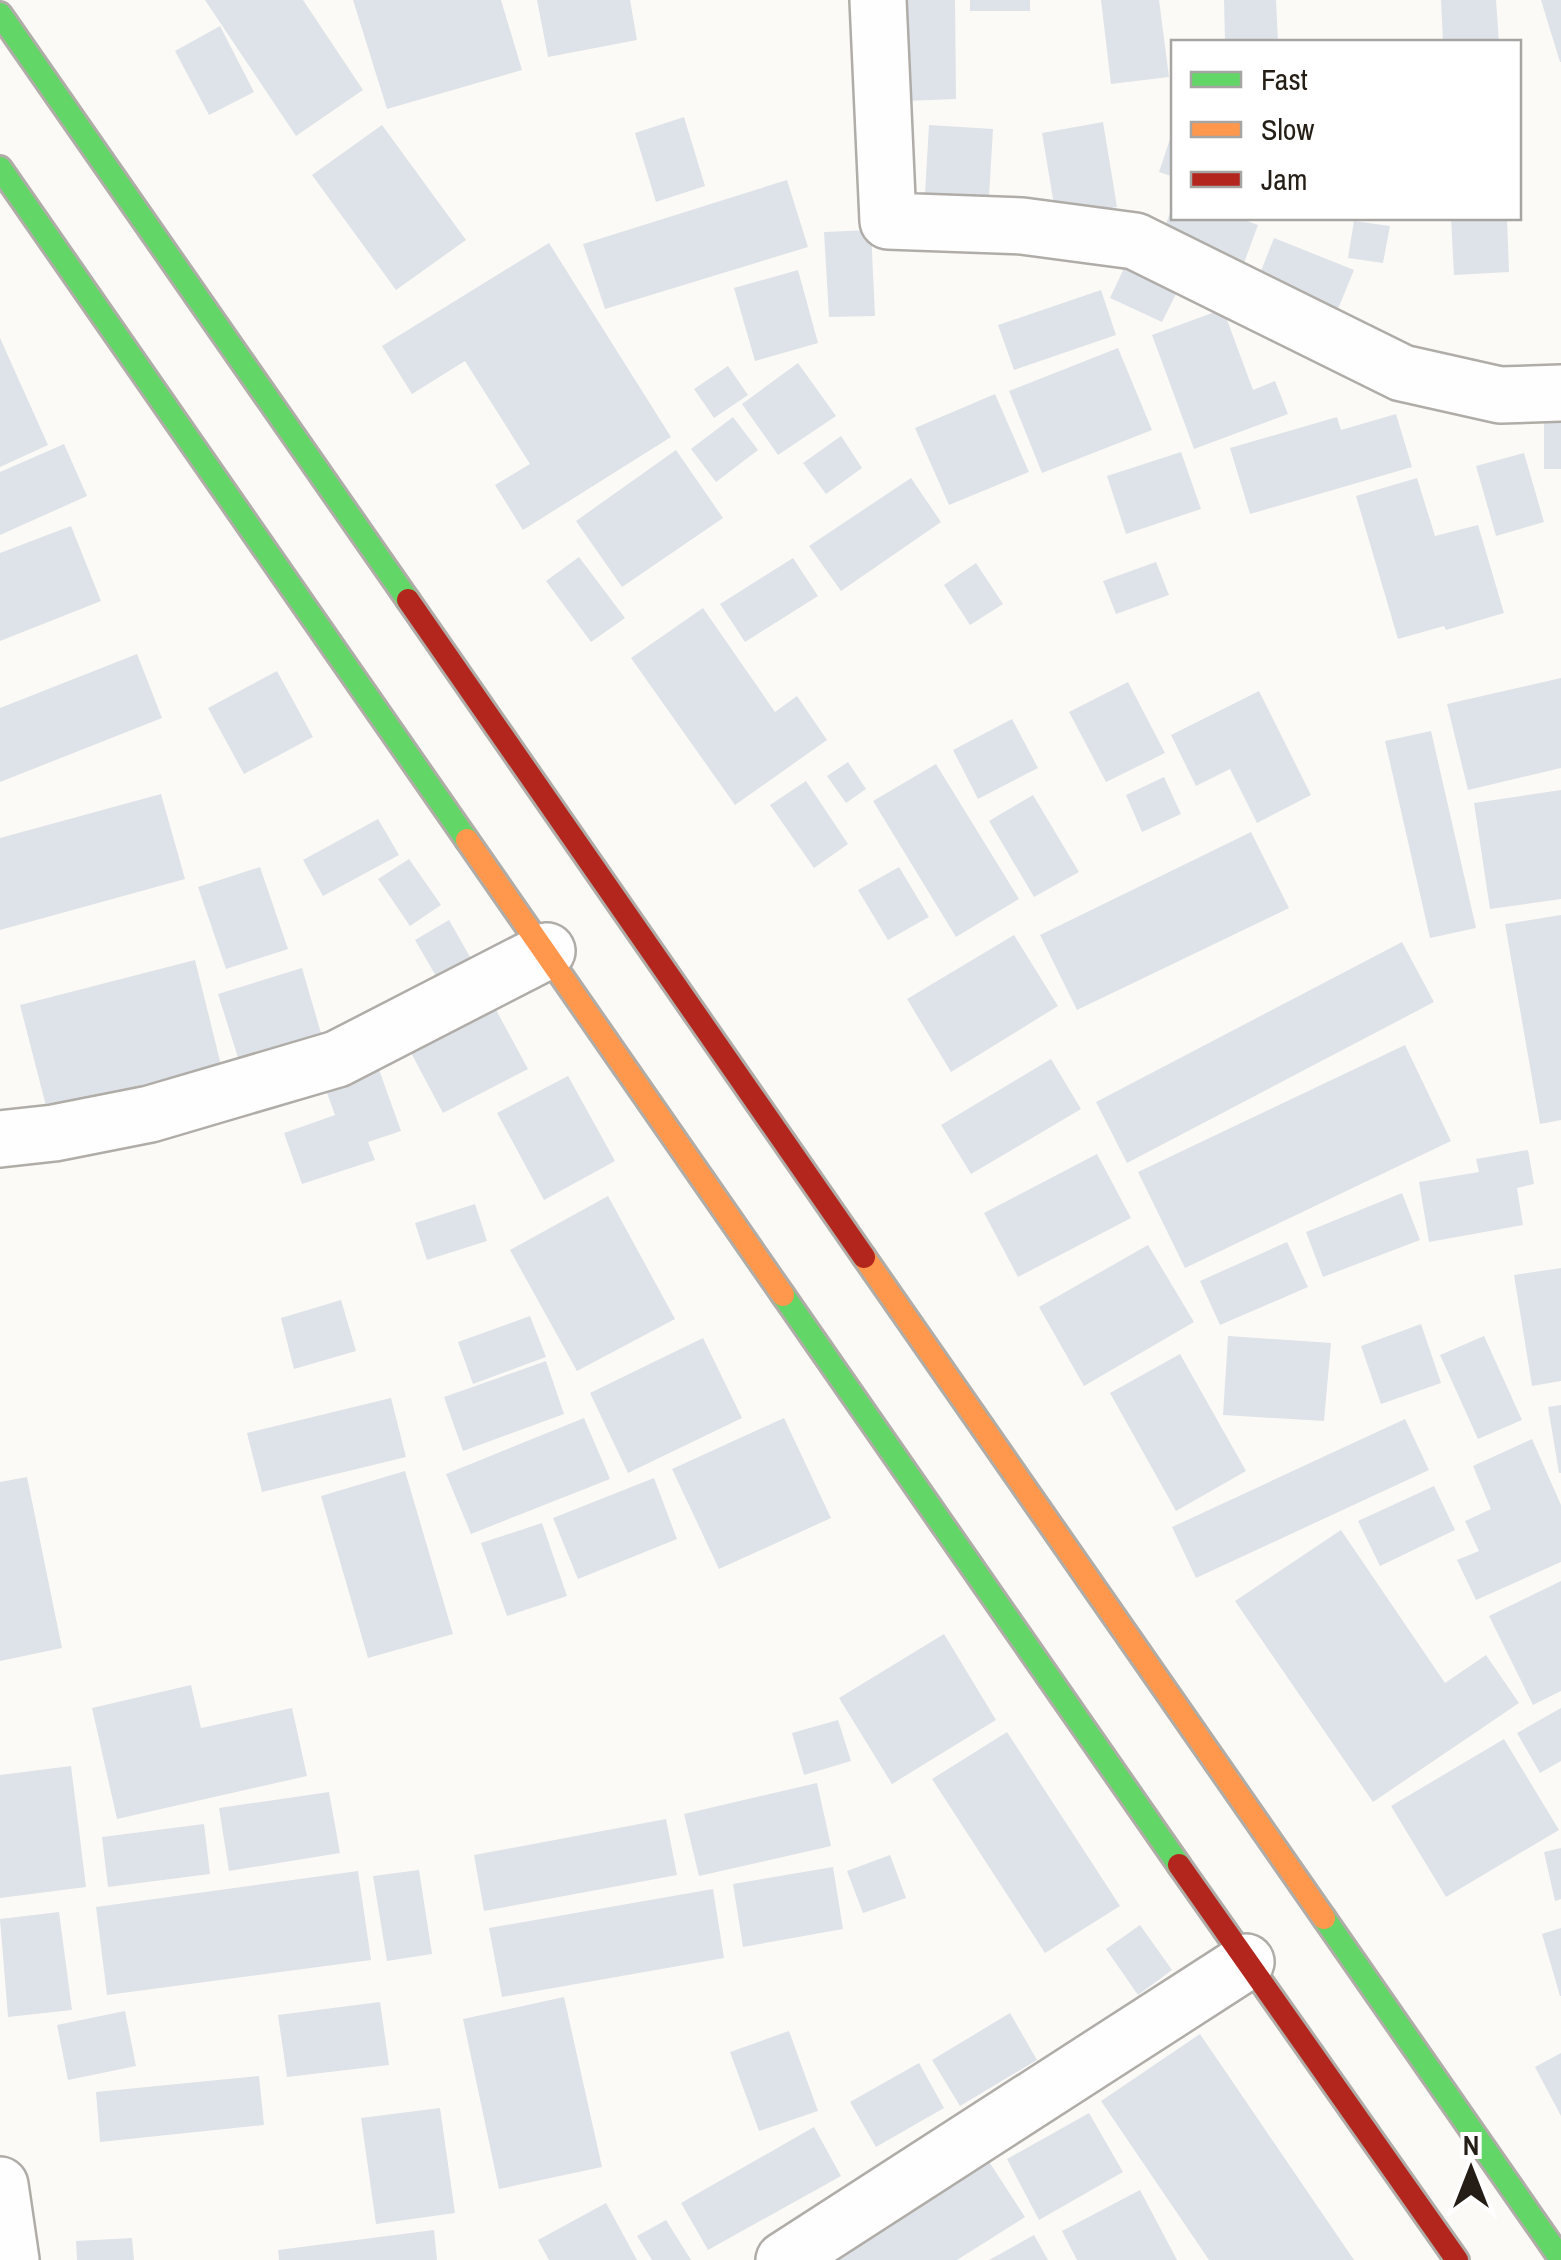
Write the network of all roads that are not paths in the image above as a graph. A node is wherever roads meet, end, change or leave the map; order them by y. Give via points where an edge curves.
1 (878, 0) edge
2 (0, 14) edge
3 (0, 168) edge
4 (1561, 393) edge
5 (547, 951) junction
6 (0, 1138) edge
7 (1246, 1962) junction
8 (0, 2185) edge
9 (1556, 2243) edge
10 (12, 2260) edge
11 (784, 2260) edge
12 (1458, 2260) edge

1 - 4 street via 888,221 1022,226 1135,242 1402,374 1500,395
2 - 9 main road
3 - 5 main road
5 - 6 street via 337,1059 150,1114
5 - 7 main road
7 - 11 street
7 - 12 main road
8 - 10 street

